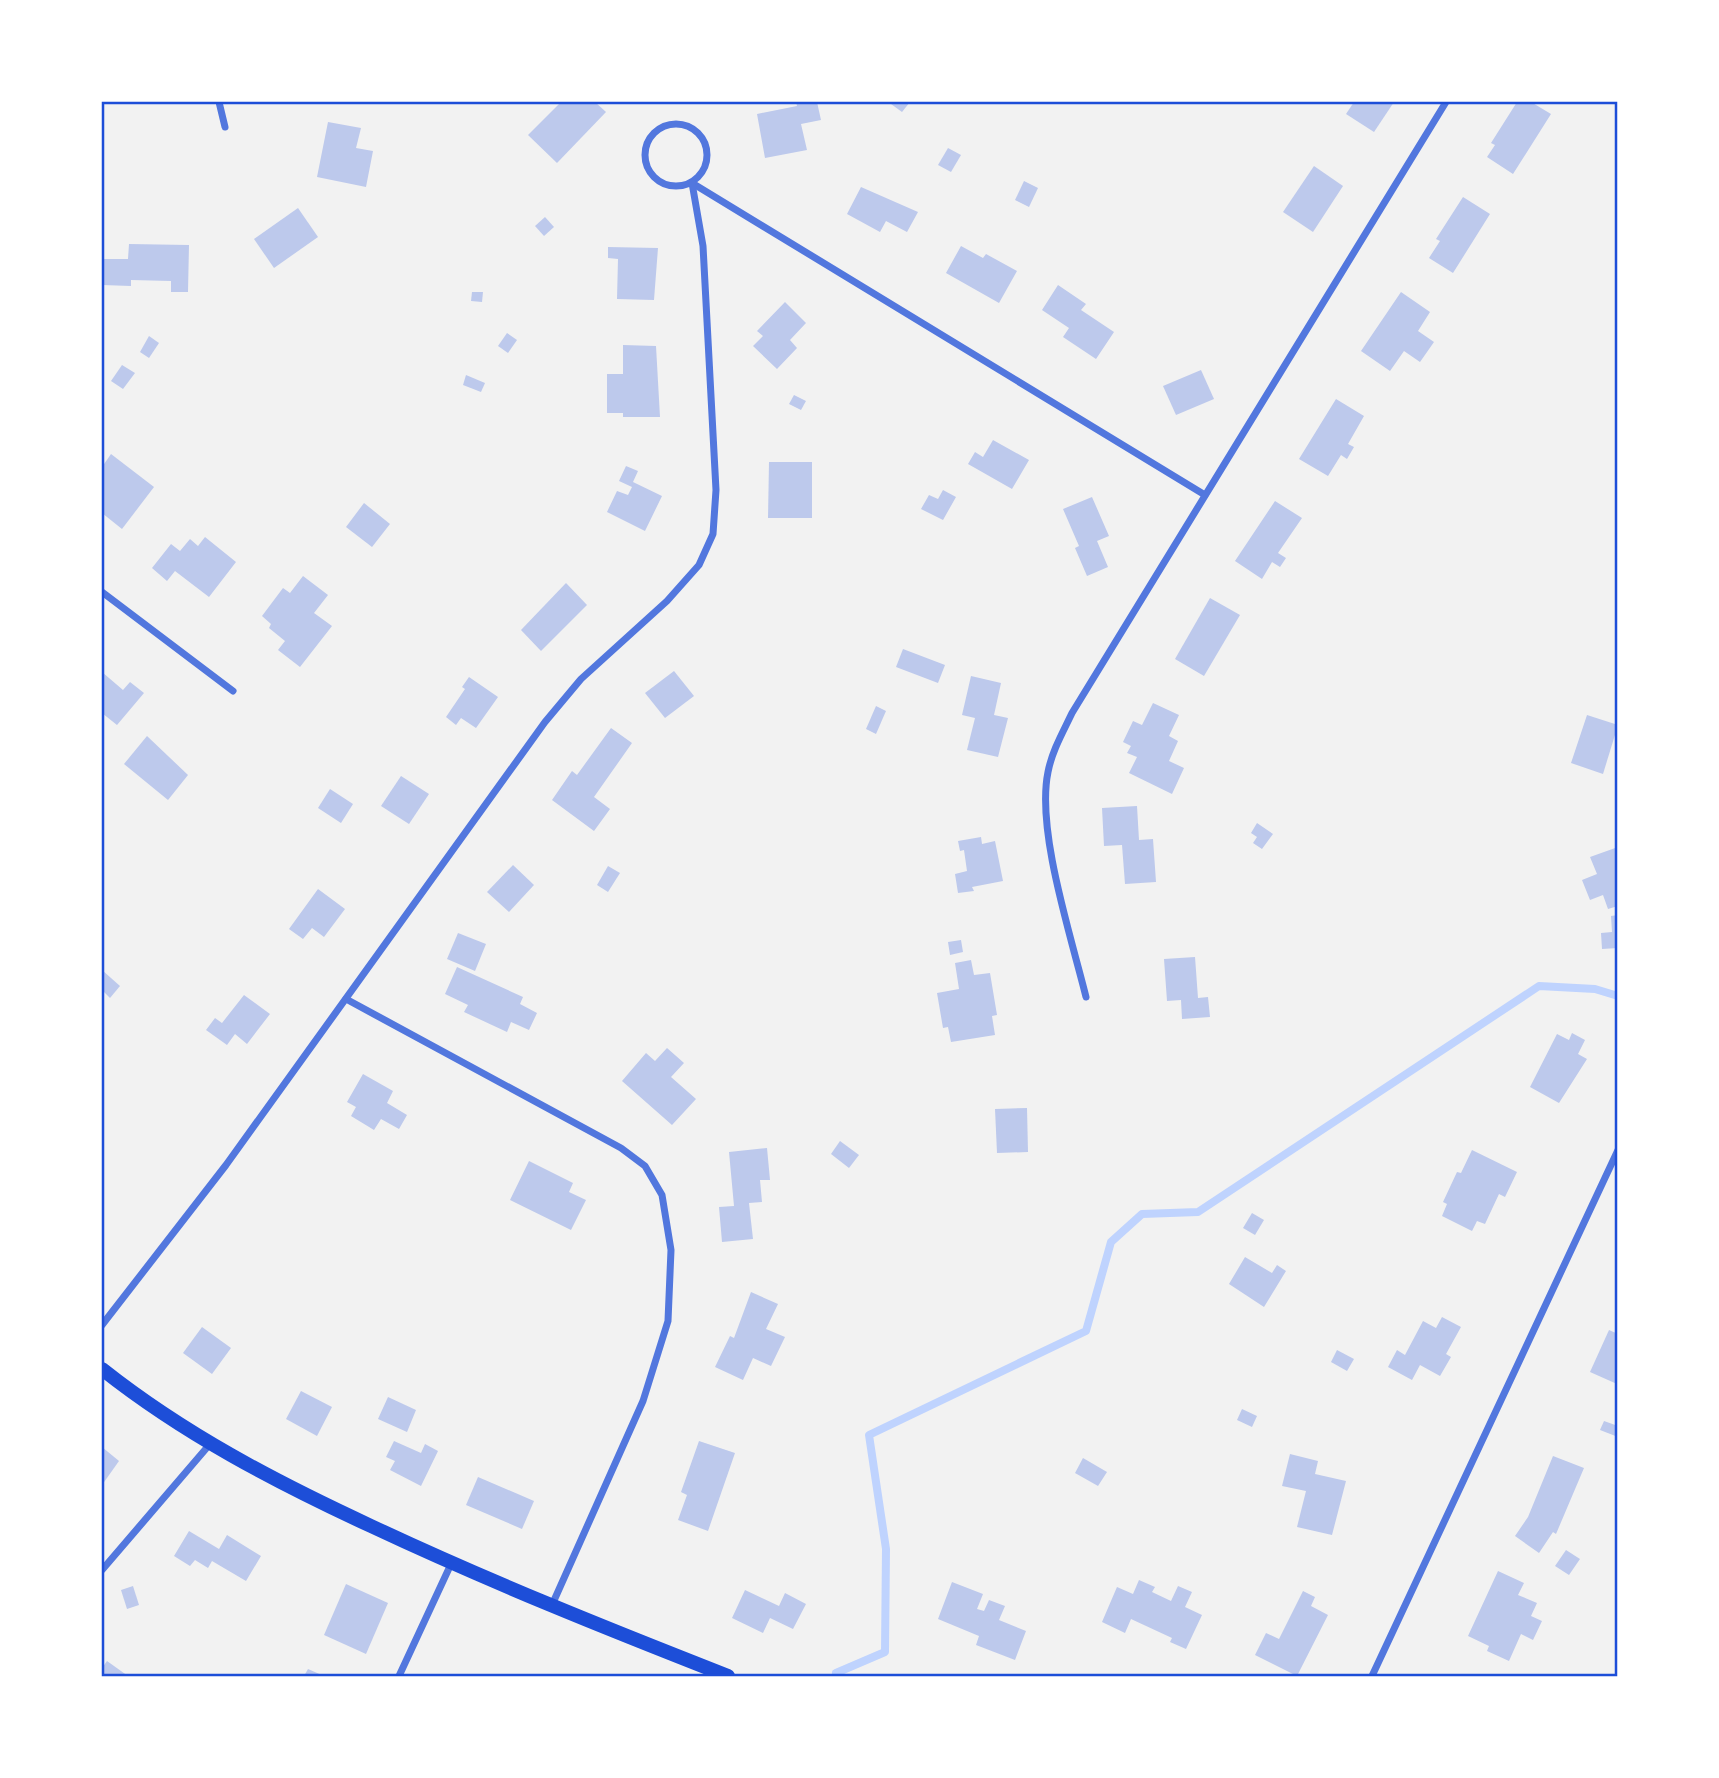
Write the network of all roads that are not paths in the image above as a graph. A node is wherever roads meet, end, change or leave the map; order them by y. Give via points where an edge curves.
1 (219, 102) edge
2 (1446, 102) edge
3 (225, 127) dead end
4 (692, 183) junction
5 (1205, 495) junction
6 (102, 592) edge
7 (233, 691) dead end
8 (1086, 997) dead end
9 (346, 999) junction
10 (1618, 1150) edge
11 (102, 1325) edge
12 (102, 1369) edge
13 (210, 1444) junction
14 (451, 1564) junction
15 (102, 1570) edge
16 (551, 1606) junction
17 (399, 1676) edge
18 (728, 1676) edge
19 (1373, 1676) edge

1 - 3 street
2 - 5 street
4 - 4 street via 673,187 651,175 645,150 660,128 687,126 703,139 707,159
4 - 5 street
4 - 9 street via 703,246 716,490 713,534 706,554 667,601 558,705
5 - 8 street via 1072,713 1048,772 1048,833
6 - 7 street
9 - 11 street
9 - 16 street via 621,1148 645,1166 662,1195 672,1274 662,1345 643,1401
10 - 19 street
12 - 13 main road
13 - 14 main road
13 - 15 street
14 - 16 main road
14 - 17 street
16 - 18 main road

